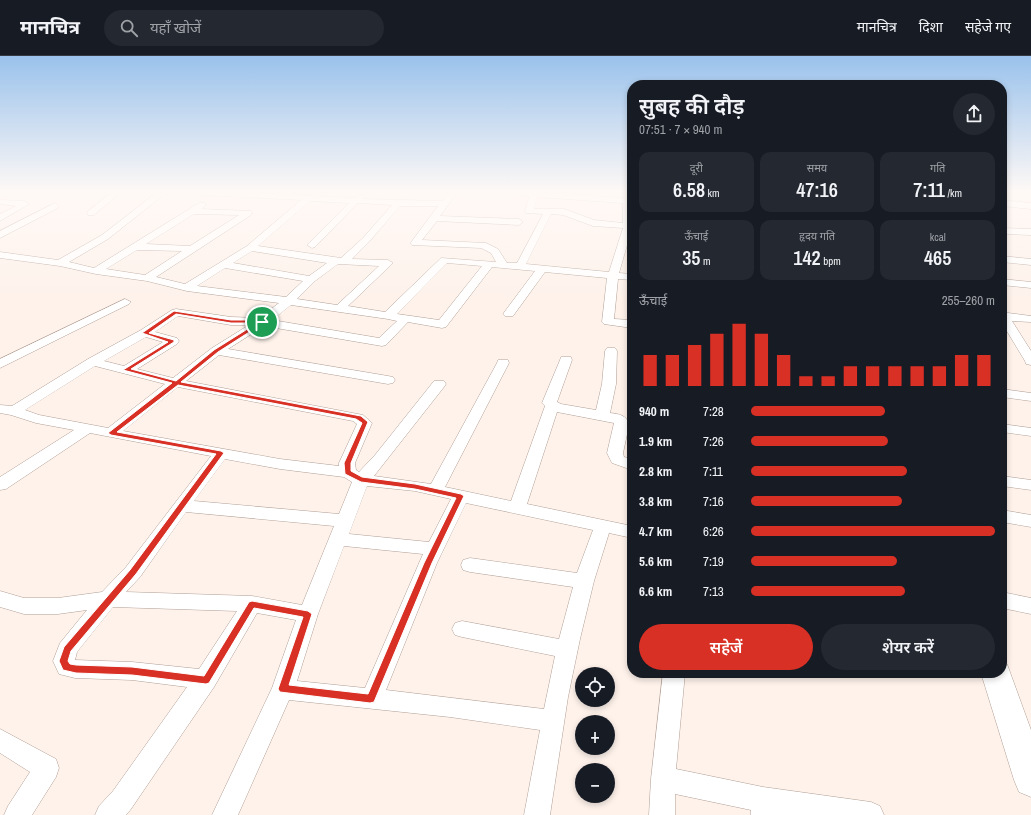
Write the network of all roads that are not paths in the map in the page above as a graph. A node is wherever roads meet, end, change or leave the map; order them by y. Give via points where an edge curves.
1 (12, 228) edge
2 (116, 228) edge
3 (165, 228) edge
4 (225, 228) edge
5 (270, 228) edge
6 (328, 228) edge
7 (376, 228) edge
8 (428, 228) edge
9 (540, 228) edge
10 (1007, 231) edge
11 (1031, 232) edge
12 (0, 235) edge
13 (312, 245) dead end
14 (135, 247) junction
15 (250, 248) junction
16 (194, 249) junction
17 (627, 249) edge
18 (0, 255) edge
19 (1007, 260) edge
20 (340, 261) junction
21 (1031, 262) edge
22 (60, 263) junction
23 (489, 264) junction
24 (223, 265) junction
25 (504, 266) junction
26 (520, 267) junction
27 (542, 269) junction
28 (96, 271) junction
29 (613, 275) junction
30 (627, 276) edge
31 (147, 278) junction
32 (311, 279) junction
33 (1007, 283) edge
34 (1031, 285) edge
35 (187, 288) junction
36 (289, 301) junction
37 (125, 302) dead end
38 (340, 308) junction
39 (509, 314) dead end
40 (388, 316) junction
41 (1007, 316) edge
42 (406, 318) junction
43 (1031, 319) edge
44 (262, 322) junction
45 (1007, 322) edge
46 (627, 324) edge
47 (145, 333) junction
48 (216, 351) junction
49 (612, 351) dead end
50 (566, 360) dead end
51 (1031, 361) edge
52 (93, 362) junction
53 (503, 363) dead end
54 (0, 364) edge
55 (126, 370) junction
56 (388, 380) dead end
57 (177, 383) junction
58 (439, 384) dead end
59 (1007, 394) edge
60 (1031, 397) edge
61 (552, 406) junction
62 (7, 410) edge
63 (602, 415) junction
64 (88, 428) junction
65 (1007, 429) edge
66 (1031, 432) edge
67 (111, 433) junction
68 (221, 453) junction
69 (627, 463) edge
70 (354, 476) junction
71 (1007, 482) edge
72 (0, 485) edge
73 (1031, 486) edge
74 (435, 491) junction
75 (461, 496) junction
76 (182, 506) junction
77 (517, 508) junction
78 (1007, 517) edge
79 (1031, 521) edge
80 (603, 526) junction
81 (340, 530) junction
82 (627, 531) edge
83 (435, 550) junction
84 (470, 565) dead end
85 (584, 581) junction
86 (0, 598) edge
87 (108, 599) junction
88 (1007, 601) edge
89 (252, 604) junction
90 (1031, 606) edge
91 (308, 614) junction
92 (462, 629) dead end
93 (568, 650) junction
94 (673, 678) edge
95 (998, 678) edge
96 (206, 680) junction
97 (283, 689) junction
98 (370, 699) junction
99 (552, 721) junction
100 (0, 740) edge
101 (663, 779) junction
102 (1031, 780) edge
103 (764, 808) edge
104 (807, 810) edge
105 (17, 815) edge
106 (108, 815) edge
107 (225, 815) edge
108 (537, 815) edge
109 (662, 815) edge
110 (871, 815) edge

1 - 12 street
2 - 22 street
3 - 14 street
4 - 16 street
5 - 15 street
6 - 13 street
7 - 20 street
8 - 25 street via 415,244 483,245 495,251
9 - 26 street
10 - 11 street
14 - 16 street
14 - 28 street
15 - 20 street
15 - 24 street
16 - 31 street
17 - 29 street
18 - 22 street
19 - 21 street
20 - 32 street
20 - 38 street via 388,263
22 - 28 street
23 - 25 street
23 - 40 street via 445,260
23 - 42 street via 442,324
24 - 32 street
24 - 35 street
25 - 26 street
26 - 27 street
27 - 29 street
27 - 39 street
28 - 31 street
29 - 30 street
29 - 46 street via 608,322
31 - 35 street
32 - 36 street
33 - 34 street
35 - 36 street
36 - 38 street
36 - 44 street
37 - 54 street
38 - 40 street
40 - 42 street
41 - 43 street
42 - 44 street via 382,342
44 - 47 street via 231,321 176,312
44 - 48 street
45 - 51 street
47 - 52 street
47 - 55 street via 172,341
48 - 56 street
48 - 57 street
49 - 63 street via 609,384
50 - 61 street via 550,398 549,403
52 - 55 street
52 - 62 street
53 - 74 street
55 - 57 street
57 - 67 street
57 - 70 street via 358,418 365,422 347,463
58 - 70 street via 381,458
59 - 60 street
61 - 63 street
61 - 77 street
62 - 64 street via 36,419
63 - 69 street via 621,421 615,453 618,460
64 - 67 street
64 - 72 street
65 - 66 street
67 - 68 street
68 - 70 street
68 - 76 street
70 - 74 street
70 - 81 street
71 - 73 street
74 - 75 street
75 - 77 street
75 - 83 street
76 - 81 street
76 - 87 street via 133,572
77 - 80 street
78 - 79 street
80 - 82 street
80 - 85 street
81 - 83 street
81 - 91 street
83 - 98 street
84 - 85 street
85 - 93 street
86 - 87 street via 24,606 58,606
87 - 89 street
87 - 96 street via 67,649 64,661 67,667 132,671
88 - 90 street
89 - 91 street
89 - 96 street
91 - 97 street
92 - 93 street
93 - 99 street
94 - 101 street
95 - 102 main road
96 - 106 street via 122,800
97 - 98 street
97 - 107 street
98 - 99 street
99 - 108 street
100 - 105 street via 47,768
101 - 103 street
101 - 109 street
103 - 104 street
104 - 110 street

